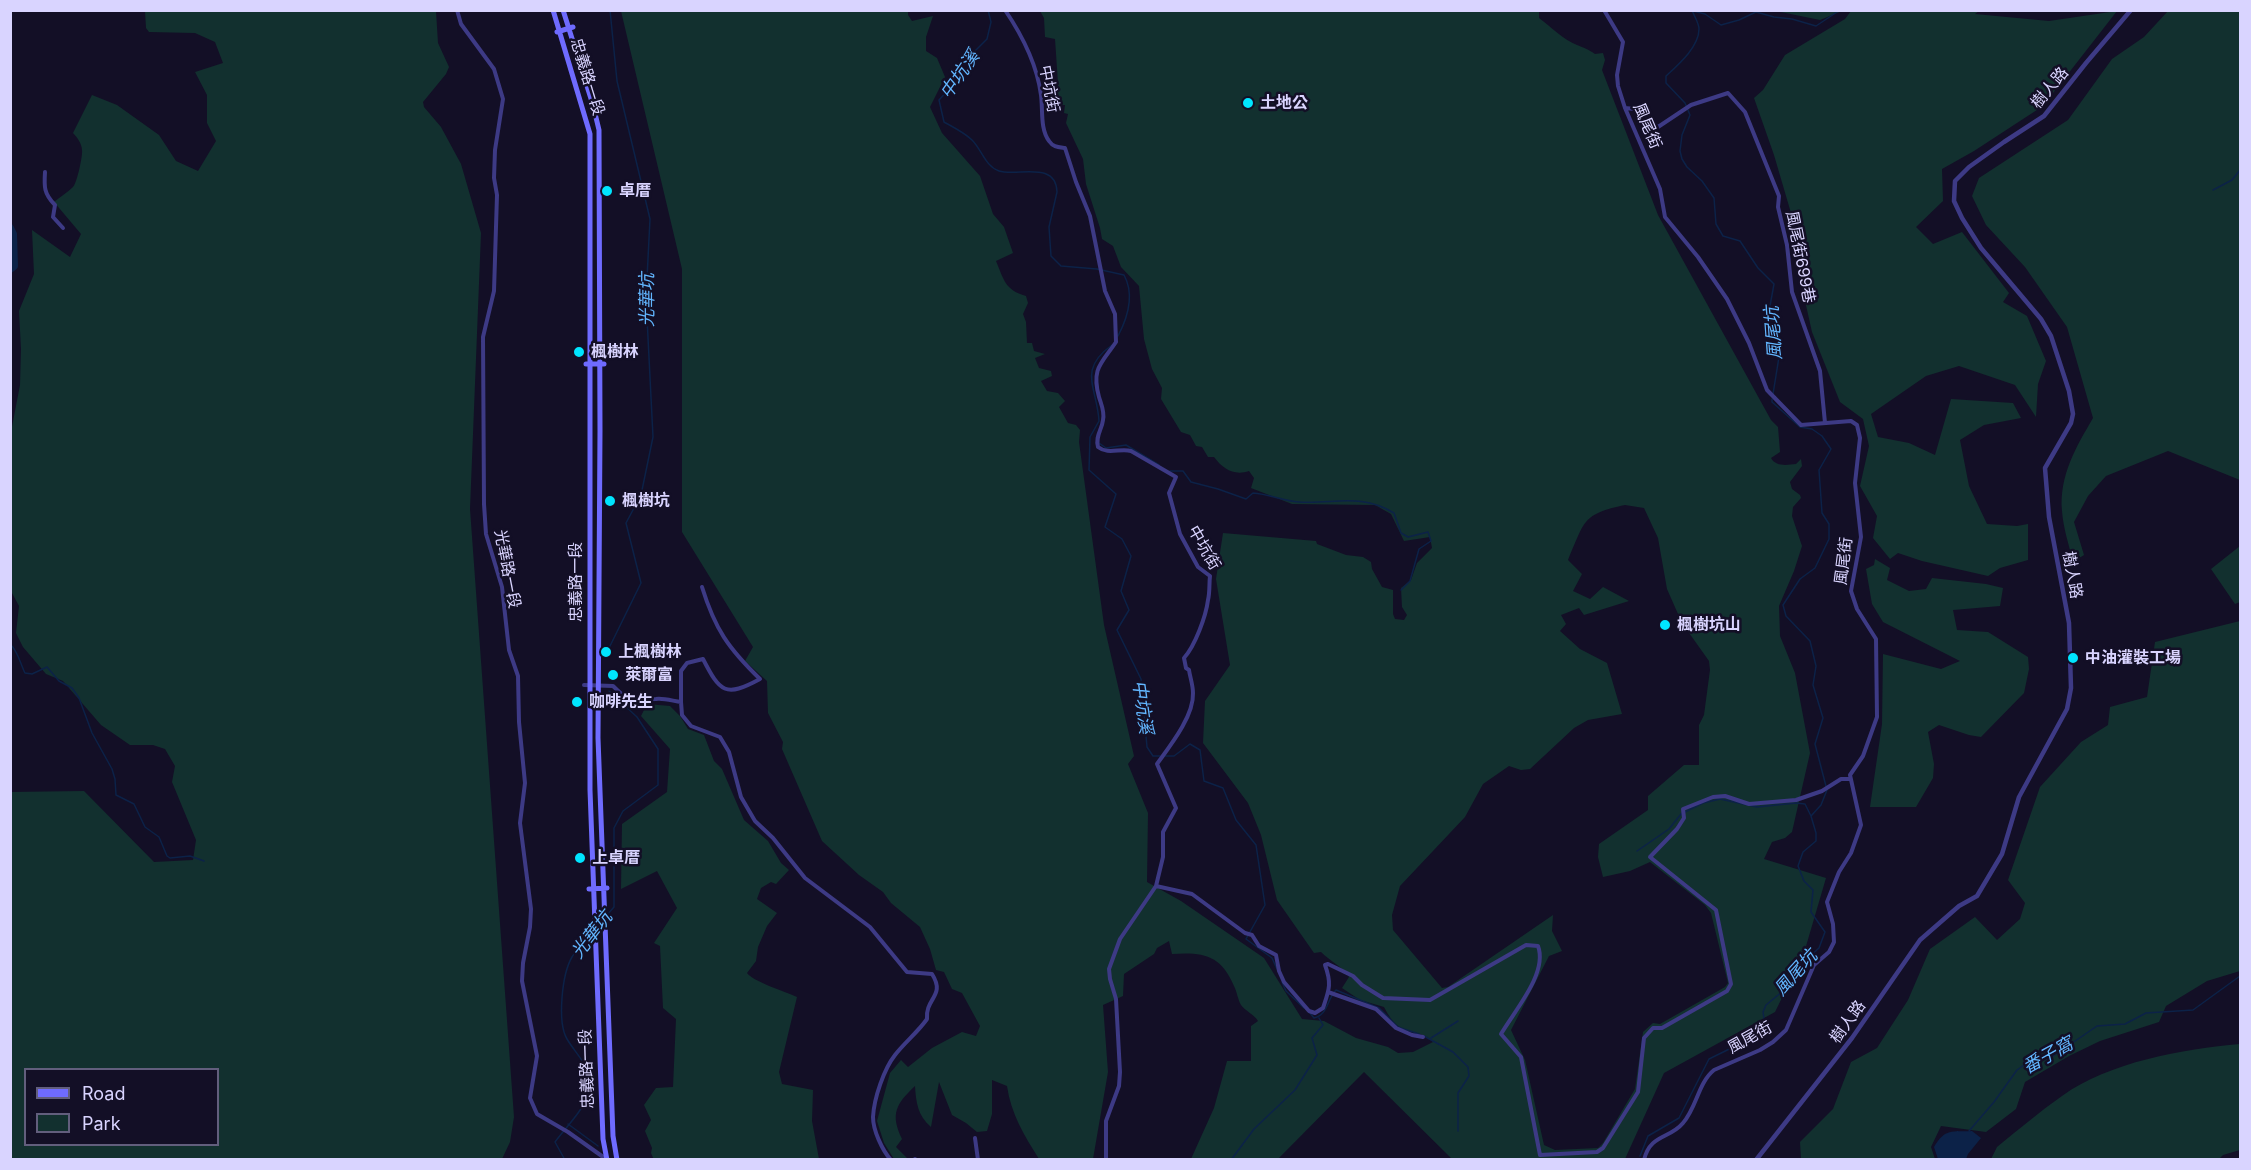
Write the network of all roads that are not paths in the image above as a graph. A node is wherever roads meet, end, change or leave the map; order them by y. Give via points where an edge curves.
1 (457, 10) edge
2 (553, 10) edge
3 (563, 10) edge
4 (1005, 10) edge
5 (1604, 10) edge
6 (2131, 10) edge
7 (571, 27) junction
8 (557, 32) junction
9 (1625, 108) junction
10 (45, 172) dead end
11 (63, 228) dead end
12 (588, 364) junction
13 (602, 364) junction
14 (1825, 423) junction
15 (587, 531) junction
16 (602, 531) junction
17 (702, 587) dead end
18 (586, 685) junction
19 (599, 685) junction
20 (681, 702) junction
21 (1850, 779) junction
22 (1156, 886) junction
23 (591, 889) junction
24 (605, 889) junction
25 (1332, 993) junction
26 (1423, 1037) dead end
27 (975, 1138) dead end
28 (617, 1159) edge
29 (608, 1160) edge
30 (891, 1160) edge
31 (978, 1160) edge
32 (1106, 1160) edge
33 (1644, 1160) edge
34 (1756, 1160) edge

1 - 29 street, 光華路一段 via 461,24 494,69 503,99 495,150 494,291 483,336 484,504 486,534 502,587 509,650 518,676 525,783 520,823 531,909 522,981 537,1056 530,1098 537,1114
2 - 8 main road, 忠義路一段
3 - 7 main road, 忠義路一段
4 - 22 street, 中坑街 via 1028,50 1049,143 1065,148 1087,206 1105,291 1115,314 1116,340 1096,372 1103,420 1098,447 1106,451 1131,451 1176,477 1169,493 1180,534 1198,567 1210,576 1208,601 1198,633 1184,658 1193,694 1179,734 1157,764 1176,808 1162,832
5 - 9 street, 風尾街 via 1623,42 1617,75
6 - 34 street, 樹人路 via 2044,116 1969,167 1955,181 1954,201 1962,218 1981,248 2041,319 2051,336 2069,391 2072,423 2045,468 2049,517 2069,623 2071,688 2067,709 2019,798 2002,854 1977,896 1959,906 1920,940 1852,1038
7 - 8 main road
7 - 13 main road, 忠義路一段 via 599,130
8 - 12 main road, 忠義路一段 via 590,134
9 - 14 street, 風尾街 via 1660,189 1665,217 1726,299 1767,390 1801,425
9 - 14 street, 風尾街699巷 via 1635,109 1658,127 1689,106 1728,93 1745,112 1779,196 1792,292 1820,371
10 - 11 street via 46,196 55,205 53,217
12 - 13 main road
12 - 15 main road, 忠義路一段
13 - 16 main road, 忠義路一段
14 - 21 street, 風尾街 via 1851,421 1859,431 1856,483 1861,537 1851,591 1876,639 1877,717
15 - 16 main road
15 - 18 main road, 忠義路一段
16 - 19 main road, 忠義路一段
17 - 20 street via 712,617 735,655 760,679 737,691 726,689 716,683 703,658 683,667
18 - 19 street
18 - 23 main road, 忠義路一段
19 - 20 street via 614,686 633,701
19 - 24 main road, 忠義路一段 via 598,758
20 - 30 street via 682,715 691,726 720,737 732,759 741,797 755,821 801,873 870,927 908,972 932,974 938,985 926,1010 927,1019 894,1056 884,1072 878,1094 873,1117
21 - 25 street via 1840,779 1797,800 1749,804 1725,796 1713,797 1683,809 1684,818 1650,857 1716,910 1731,984 1727,991 1662,1028 1653,1028 1644,1038 1638,1092 1597,1152 1540,1155 1521,1057 1501,1034 1539,972 1538,946 1526,945 1430,1000 1383,998 1328,964 1325,965
21 - 33 street, 風尾街 via 1861,825 1827,902 1834,942 1829,952 1814,965 1786,1030 1767,1046 1706,1076 1682,1125 1651,1143
22 - 25 street via 1192,894 1252,935 1259,946 1276,956 1284,982 1309,1011 1317,1013
22 - 32 street, 中坑街 via 1120,939 1109,969 1120,1039 1119,1086 1107,1120
23 - 24 main road
23 - 29 main road, 忠義路一段 via 603,1139
24 - 28 main road, 忠義路一段
25 - 26 street via 1376,1009 1396,1028
27 - 31 street
28 - 29 street

